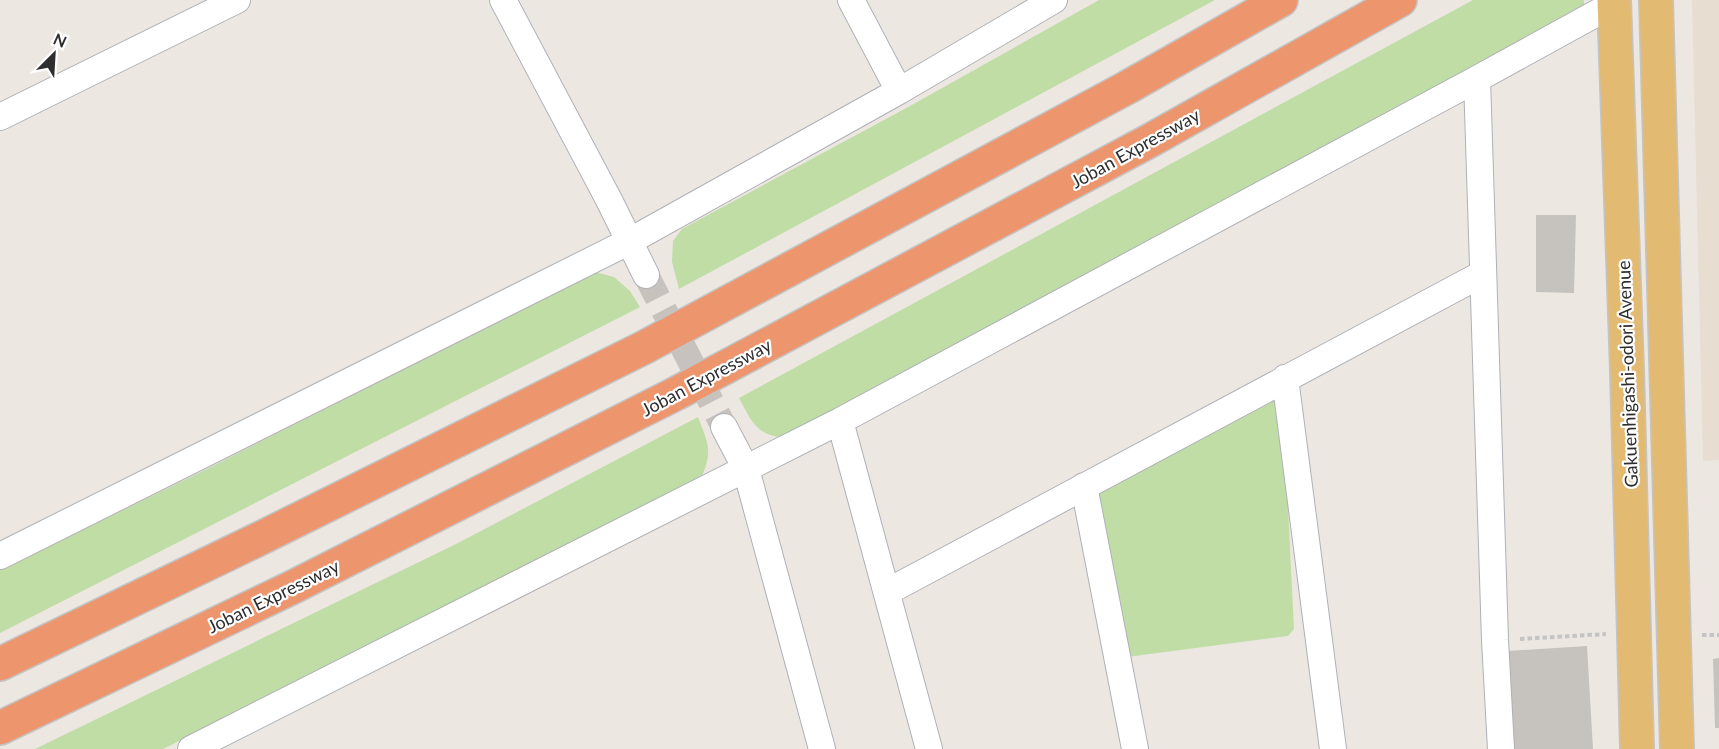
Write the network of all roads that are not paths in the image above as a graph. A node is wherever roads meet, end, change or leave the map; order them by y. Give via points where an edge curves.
1 (237, 0) edge
2 (503, 0) edge
3 (850, 0) edge
4 (1054, 0) edge
5 (1281, 0) edge
6 (1400, 0) edge
7 (1656, 0) edge
8 (1615, 1) edge
9 (1477, 79) junction
10 (899, 91) junction
11 (0, 117) edge
12 (630, 241) junction
13 (646, 274) tunnel mouth
14 (1482, 274) junction
15 (1285, 378) junction
16 (840, 421) junction
17 (724, 427) tunnel mouth
18 (746, 469) junction
19 (1084, 486) junction
20 (0, 556) edge
21 (887, 592) junction
22 (0, 664) edge
23 (0, 728) edge
24 (191, 749) edge
25 (822, 749) edge
26 (929, 749) edge
27 (1135, 749) edge
28 (1333, 749) edge
29 (1501, 749) edge
30 (1637, 749) edge
31 (1677, 749) edge

1 - 11 street
2 - 12 street
3 - 10 street
4 - 10 street
5 - 22 highway via 1128,87 643,348
6 - 23 highway, Joban Expressway via 1151,140 677,393 291,588
7 - 31 main road
8 - 9 street
8 - 30 main road, Gakuenhigashi-odori Avenue
9 - 14 street
9 - 16 street
10 - 12 street
12 - 13 street
12 - 20 street
14 - 15 street
14 - 29 street
15 - 19 street
15 - 28 street
16 - 18 street
16 - 21 street
17 - 18 street
18 - 24 street
18 - 25 street
19 - 21 street
19 - 27 street
21 - 26 street

